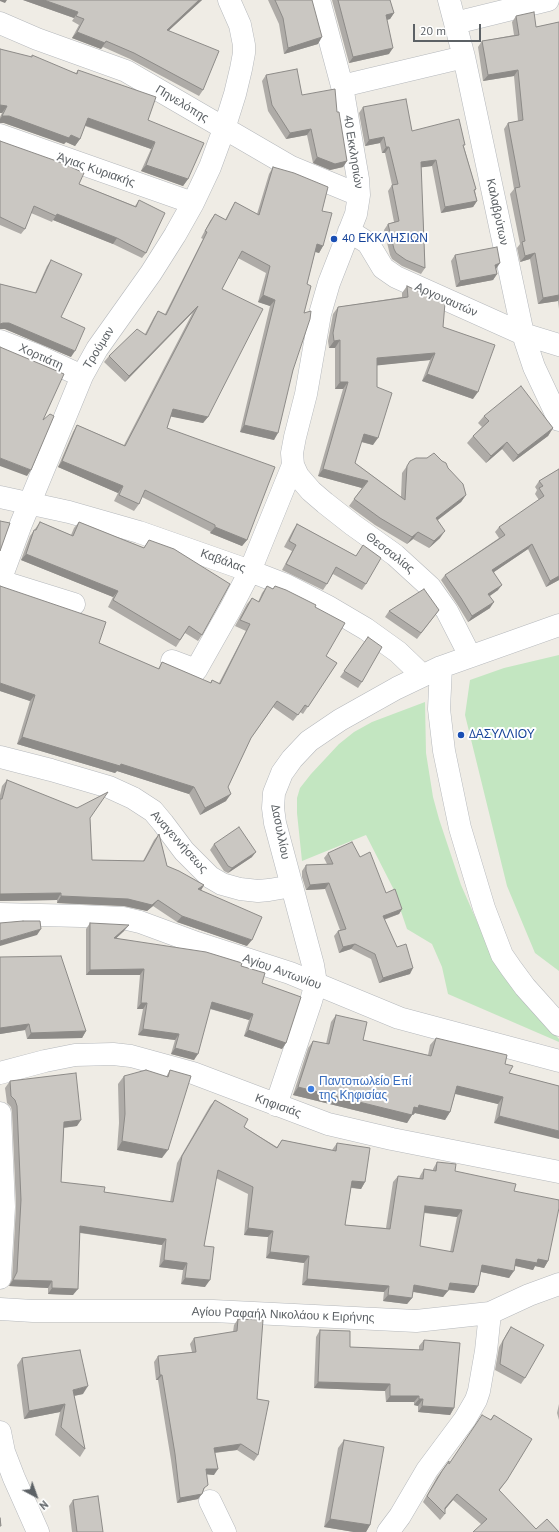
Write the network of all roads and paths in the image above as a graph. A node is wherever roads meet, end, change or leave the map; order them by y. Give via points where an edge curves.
1 (229, 0) edge
2 (319, 0) edge
3 (449, 0) edge
4 (548, 0) edge
5 (0, 23) edge
6 (455, 23) junction
7 (464, 57) junction
8 (342, 86) junction
9 (224, 129) junction
10 (0, 135) edge
11 (359, 195) junction
12 (193, 203) junction
13 (349, 231) junction
14 (523, 334) junction
15 (0, 341) edge
16 (559, 345) edge
17 (82, 376) junction
18 (559, 420) edge
19 (293, 465) junction
20 (0, 497) edge
21 (29, 504) junction
22 (250, 571) junction
23 (0, 581) edge
24 (74, 604) dead end
25 (559, 625) edge
26 (470, 656) junction
27 (172, 661) dead end
28 (432, 671) junction
29 (0, 757) edge
30 (292, 886) junction
31 (0, 914) edge
32 (316, 983) junction
33 (559, 1025) edge
34 (559, 1062) edge
35 (0, 1072) edge
36 (276, 1105) junction
37 (0, 1113) edge
38 (559, 1172) edge
39 (0, 1278) edge
40 (559, 1284) edge
41 (0, 1309) edge
42 (490, 1313) junction
43 (0, 1432) edge
44 (210, 1501) dead end
45 (38, 1532) edge
46 (225, 1532) edge
47 (388, 1532) edge

1 - 9 street, Τρούμαν via 240,25 244,45 241,69
2 - 8 street, 40 Εκκλησιών
3 - 6 street, Καλαβρύτων
4 - 6 street
5 - 9 street, Πηνελόπης via 126,72
6 - 7 street, Καλαβρύτων
7 - 8 street
7 - 14 street, Καλαβρύτων
8 - 11 street, 40 Εκκλησιών
9 - 11 street, Πηνελόπης via 300,172
9 - 12 street, Τρούμαν
10 - 12 street, Άγιας Κυριακής
11 - 13 street, 40 Εκκλησιών via 356,214
12 - 17 street, Τρούμαν via 151,273 97,349
13 - 14 street, Αργοναυτών via 368,243 383,268 396,277
13 - 19 street, 40 Εκκλησιών via 320,314 306,394 292,453
14 - 16 street, Αργοναυτών
14 - 18 street, Καλαβρύτων via 534,367
15 - 17 street, Χορτιάτη
17 - 21 street, Τρούμαν
19 - 22 street
19 - 26 street, Θεσσαλίας via 298,476 311,491 395,555 430,587 447,611
20 - 21 street, Καβάλας
21 - 22 street, Καβάλας via 69,512 140,532
21 - 23 street, Τρούμαν
22 - 27 street via 196,670
22 - 28 street, Καβάλας via 313,598
23 - 24 street
25 - 26 street, Δασυλλίου
26 - 28 street, Δασυλλίου
28 - 30 street, Δασυλλίου via 373,700 320,734 303,747 282,773 274,793 274,808
28 - 33 street via 444,751 460,828 484,908 500,949 511,968
29 - 30 street, Αναγεννήσεως via 109,787 133,798 153,811 184,851 222,884 258,890
30 - 32 street, Δασυλλίου
31 - 32 street, Αγίου Αντωνίου via 45,914 132,920
32 - 34 street, Αγίου Αντωνίου via 398,1018
32 - 36 street, Δασυλλίου
35 - 36 street, Κηφισιάς via 75,1055 122,1054 187,1072
36 - 38 street, Κηφισιάς via 328,1124 385,1138
37 - 39 street via 4,1207
40 - 42 street, Αγίου Ραφαήλ Νικολάου κ Ειρήνης
41 - 42 street, Αγίου Ραφαήλ Νικολάου κ Ειρήνης via 55,1312 213,1311 416,1321
42 - 47 street via 486,1351 476,1400
43 - 45 street via 11,1471
44 - 46 street

